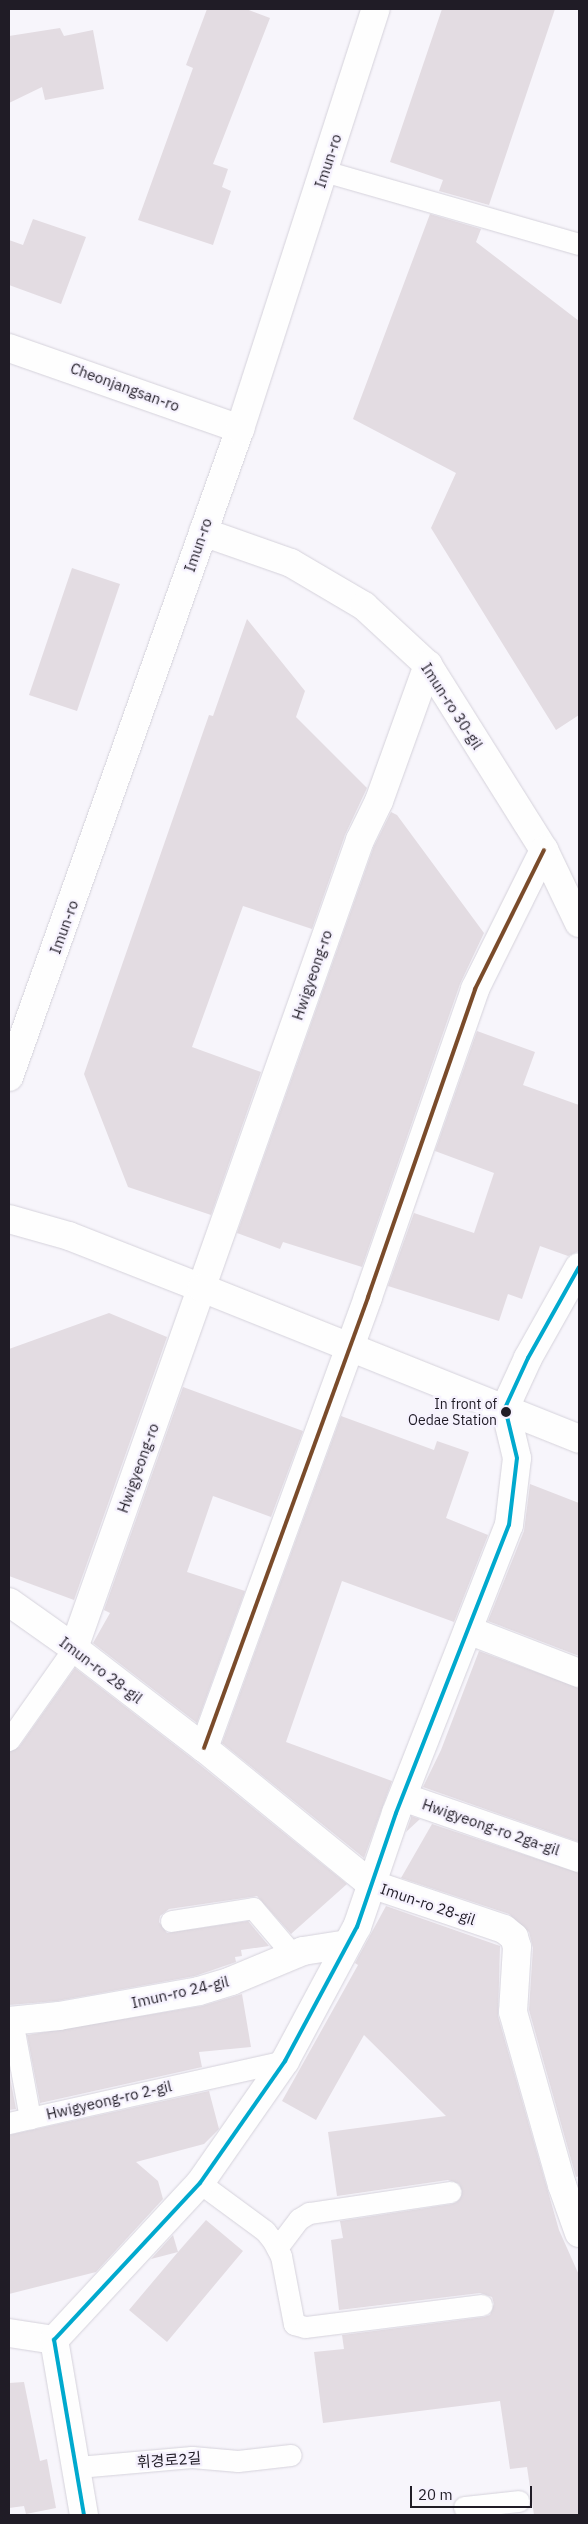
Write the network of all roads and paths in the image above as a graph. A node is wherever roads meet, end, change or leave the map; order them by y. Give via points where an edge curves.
1 (376, 9) edge
2 (324, 171) junction
3 (579, 244) edge
4 (9, 348) edge
5 (240, 429) junction
6 (203, 532) junction
7 (428, 665) junction
8 (544, 850) junction
9 (579, 923) edge
10 (9, 1078) edge
11 (9, 1219) edge
12 (579, 1267) edge
13 (202, 1288) junction
14 (350, 1346) junction
15 (505, 1408) junction
16 (579, 1439) edge
17 (12, 1612) edge
18 (468, 1630) junction
19 (74, 1648) junction
20 (579, 1673) edge
21 (9, 1740) edge
22 (204, 1748) junction
23 (403, 1797) junction
24 (579, 1858) edge
25 (371, 1884) junction
26 (171, 1920) dead end
27 (347, 1944) junction
28 (293, 1956) junction
29 (10, 2021) edge
30 (285, 2061) junction
31 (30, 2118) junction
32 (9, 2123) edge
33 (200, 2182) junction
34 (571, 2187) edge
35 (450, 2192) dead end
36 (579, 2233) edge
37 (277, 2248) junction
38 (482, 2306) dead end
39 (9, 2333) edge
40 (54, 2340) junction
41 (291, 2455) dead end
42 (78, 2467) junction
43 (519, 2501) edge
44 (464, 2507) dead end
45 (84, 2515) edge

1 - 2 street, Imun-ro
2 - 3 lane
2 - 5 street, Imun-ro
4 - 5 street, Cheonjangsan-ro
5 - 6 street, Imun-ro
6 - 7 street, Imun-ro 30-gil via 291,563 364,606
6 - 10 street, Imun-ro
7 - 8 street, Imun-ro 30-gil
7 - 13 street, Hwigyeong-ro via 379,801 360,840
8 - 9 street, Imun-ro 30-gil
8 - 14 street via 475,989
11 - 13 street via 69,1236
12 - 15 street via 528,1358
13 - 14 street
13 - 19 street, Hwigyeong-ro
14 - 15 street
14 - 22 street
15 - 16 street
15 - 18 street via 517,1458 513,1510
17 - 19 street, Imun-ro 28-gil
18 - 20 street
18 - 23 street
19 - 21 lane
19 - 22 street, Imun-ro 28-gil
22 - 25 street, Imun-ro 28-gil
23 - 24 street, Hwigyeong-ro 2ga-gil
23 - 25 street
25 - 27 street
25 - 34 street, Imun-ro 28-gil via 504,1929 514,1937 517,1947 513,2012
26 - 28 lane via 252,1908
27 - 28 street, Imun-ro 24-gil
27 - 30 street
28 - 29 street, Imun-ro 24-gil via 199,1991 59,2016
29 - 31 lane, Hwigyeong-ro 2-gil
30 - 31 lane, Hwigyeong-ro 2-gil
30 - 33 street
31 - 32 lane
33 - 37 lane via 265,2231
33 - 40 street
34 - 36 street, Imun-ro 28-gil
35 - 37 lane via 309,2213 299,2220
37 - 38 lane via 294,2324 305,2327
39 - 40 street
40 - 42 street
41 - 42 lane, 휘경로2길 via 238,2461 192,2457
42 - 45 street
43 - 44 lane

